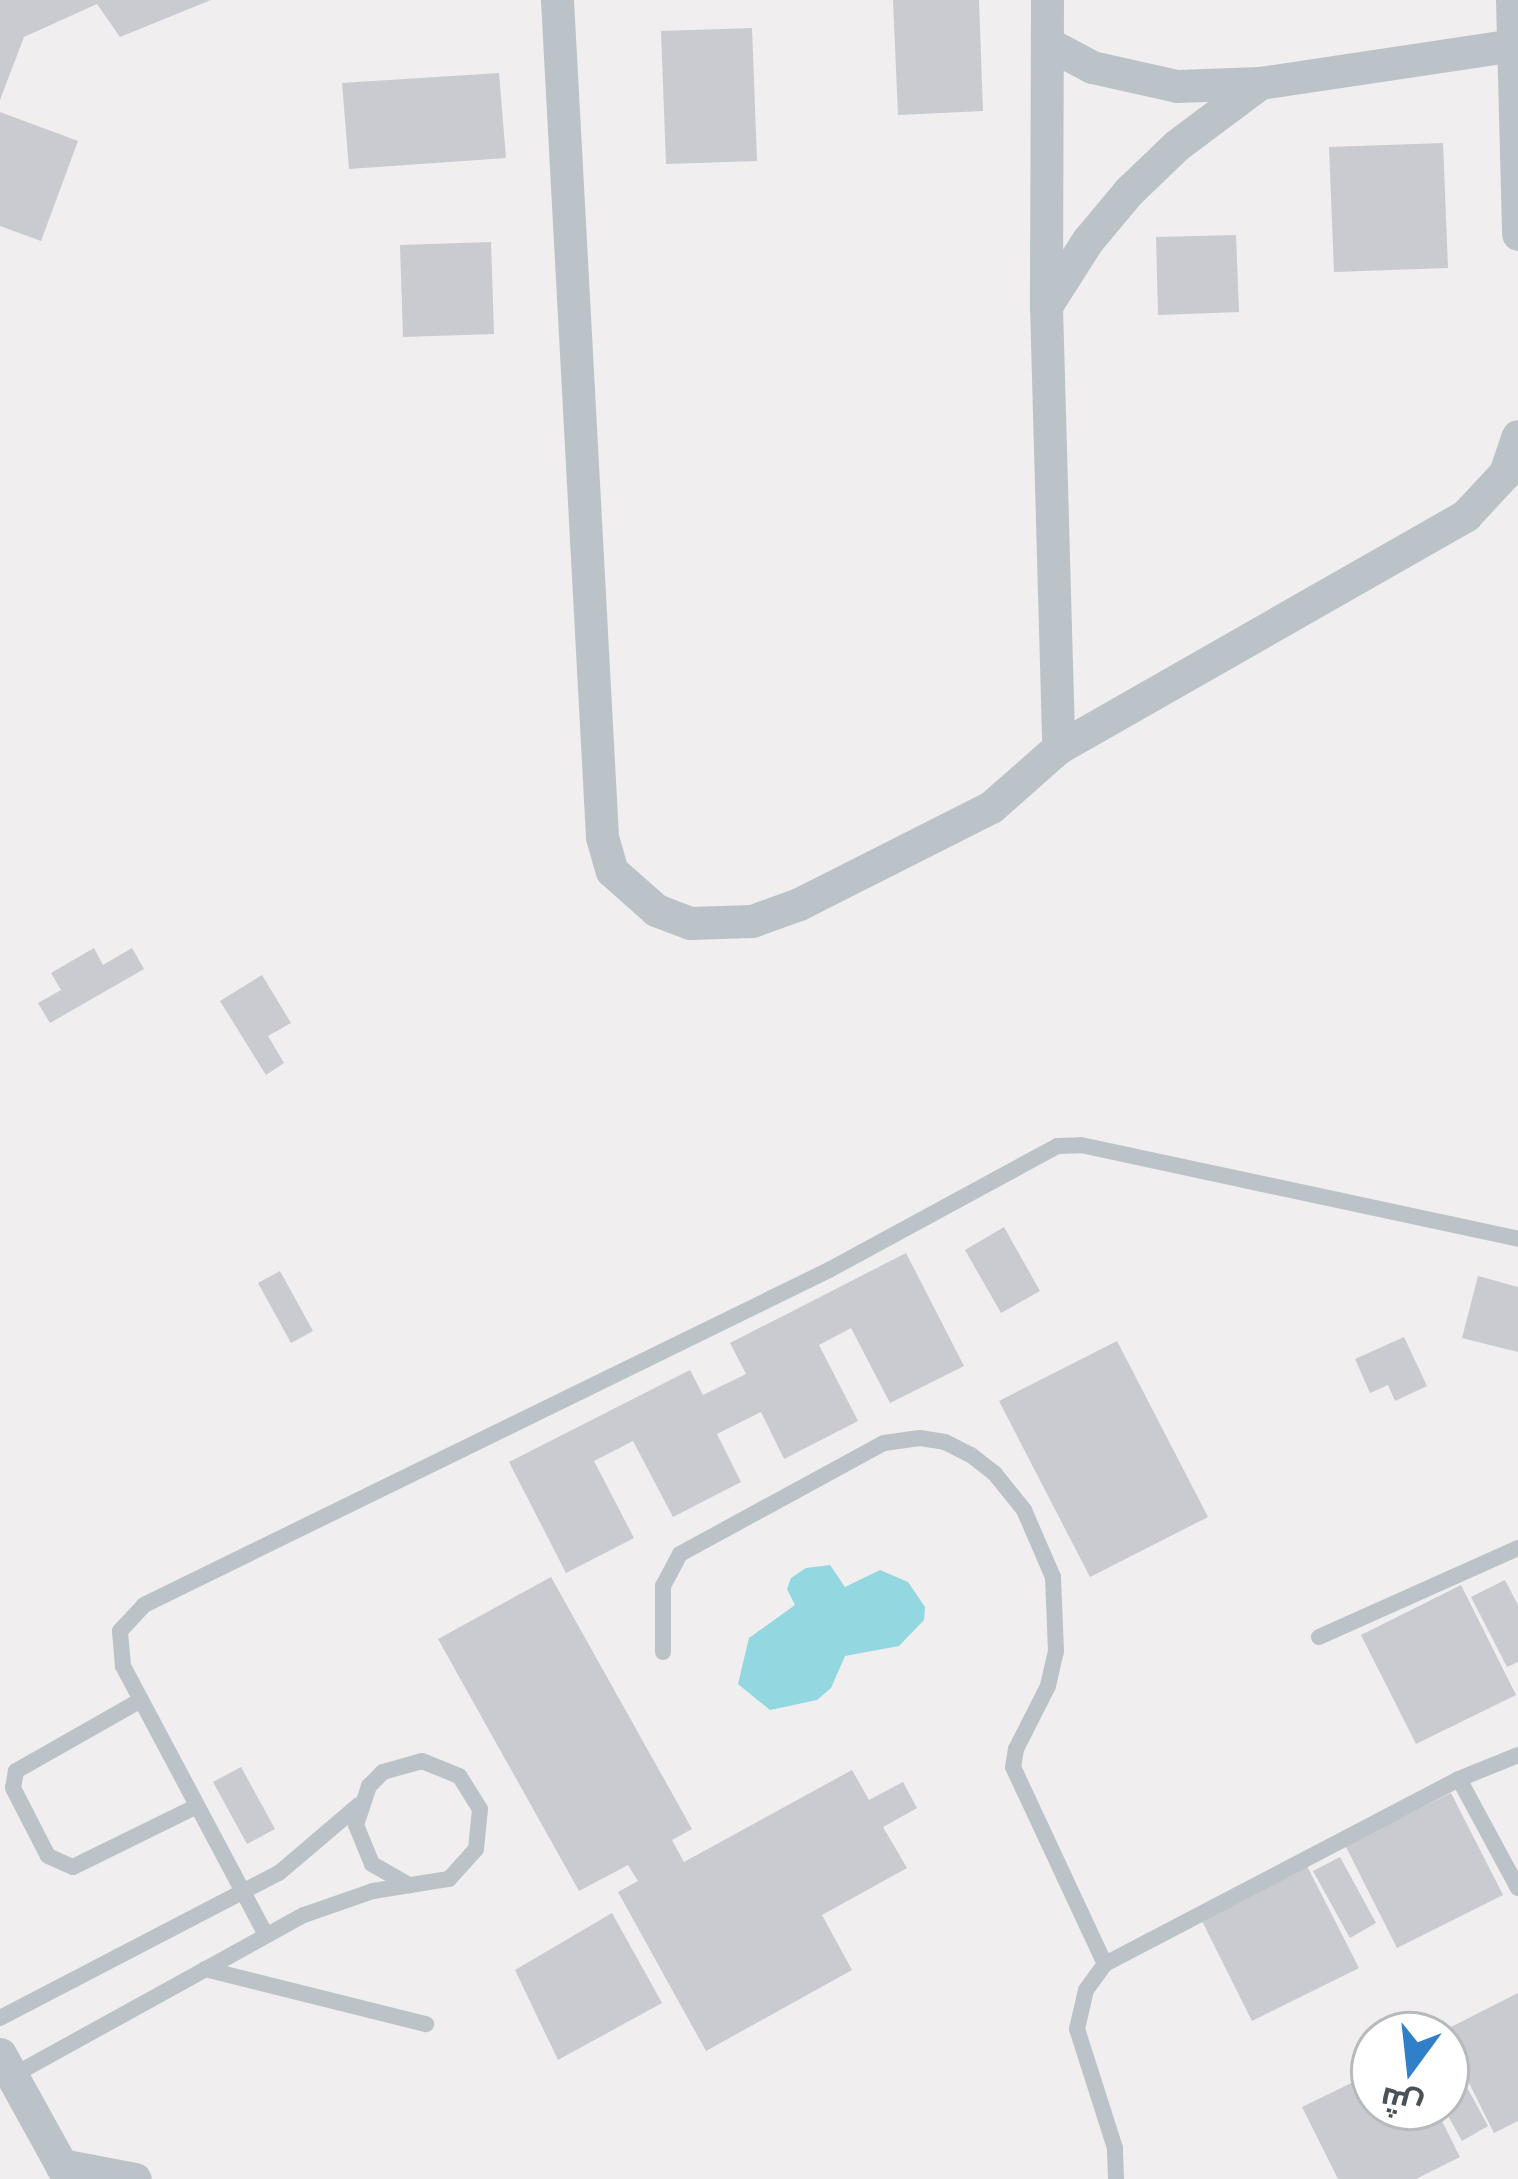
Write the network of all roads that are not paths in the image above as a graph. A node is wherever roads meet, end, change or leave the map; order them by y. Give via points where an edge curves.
1 (557, 0) edge
2 (1048, 0) edge
3 (1512, 0) edge
4 (1049, 44) junction
5 (1513, 45) junction
6 (1260, 83) junction
7 (1518, 234) edge
8 (1046, 306) junction
9 (1518, 436) edge
10 (1058, 748) junction
11 (1518, 1239) edge
12 (1518, 1548) edge
13 (1319, 1637) dead end
14 (663, 1652) dead end
15 (141, 1700) junction
16 (1518, 1755) edge
17 (1459, 1779) junction
18 (359, 1804) junction
19 (197, 1806) junction
20 (409, 1885) junction
21 (1518, 1888) edge
22 (244, 1893) junction
23 (266, 1935) junction
24 (1106, 1964) junction
25 (205, 1969) junction
26 (0, 2018) edge
27 (427, 2024) dead end
28 (6, 2065) edge
29 (65, 2172) edge
30 (135, 2179) edge
31 (1115, 2179) edge

1 - 10 street via 602,837 612,872 634,896 690,922 752,922 992,807
2 - 4 street
3 - 5 street
4 - 6 street via 1132,79
4 - 8 street
5 - 6 street
5 - 7 street
6 - 8 street via 1129,191
8 - 10 street
9 - 10 street via 1505,472 1466,515
11 - 15 lane via 1057,1146 829,1270 144,1605 129,1615 118,1649
12 - 13 lane
14 - 24 lane via 663,1586 680,1554 884,1443 920,1438 971,1455 1024,1510 1054,1577 1056,1651 1013,1767
15 - 19 lane
15 - 19 lane via 16,1771 14,1788 48,1856 63,1866 82,1864
16 - 17 lane
17 - 21 lane
17 - 24 lane
18 - 20 lane via 361,1846 388,1878
18 - 20 lane via 383,1772 422,1761 442,1765 472,1791 481,1830 465,1866 448,1879
18 - 22 lane via 308,1853
19 - 22 lane
20 - 23 lane via 338,1902
22 - 23 lane
22 - 26 lane
23 - 25 lane
24 - 31 lane via 1086,1990 1077,2029 1115,2148
25 - 27 lane
25 - 28 lane
28 - 29 street
29 - 30 street

